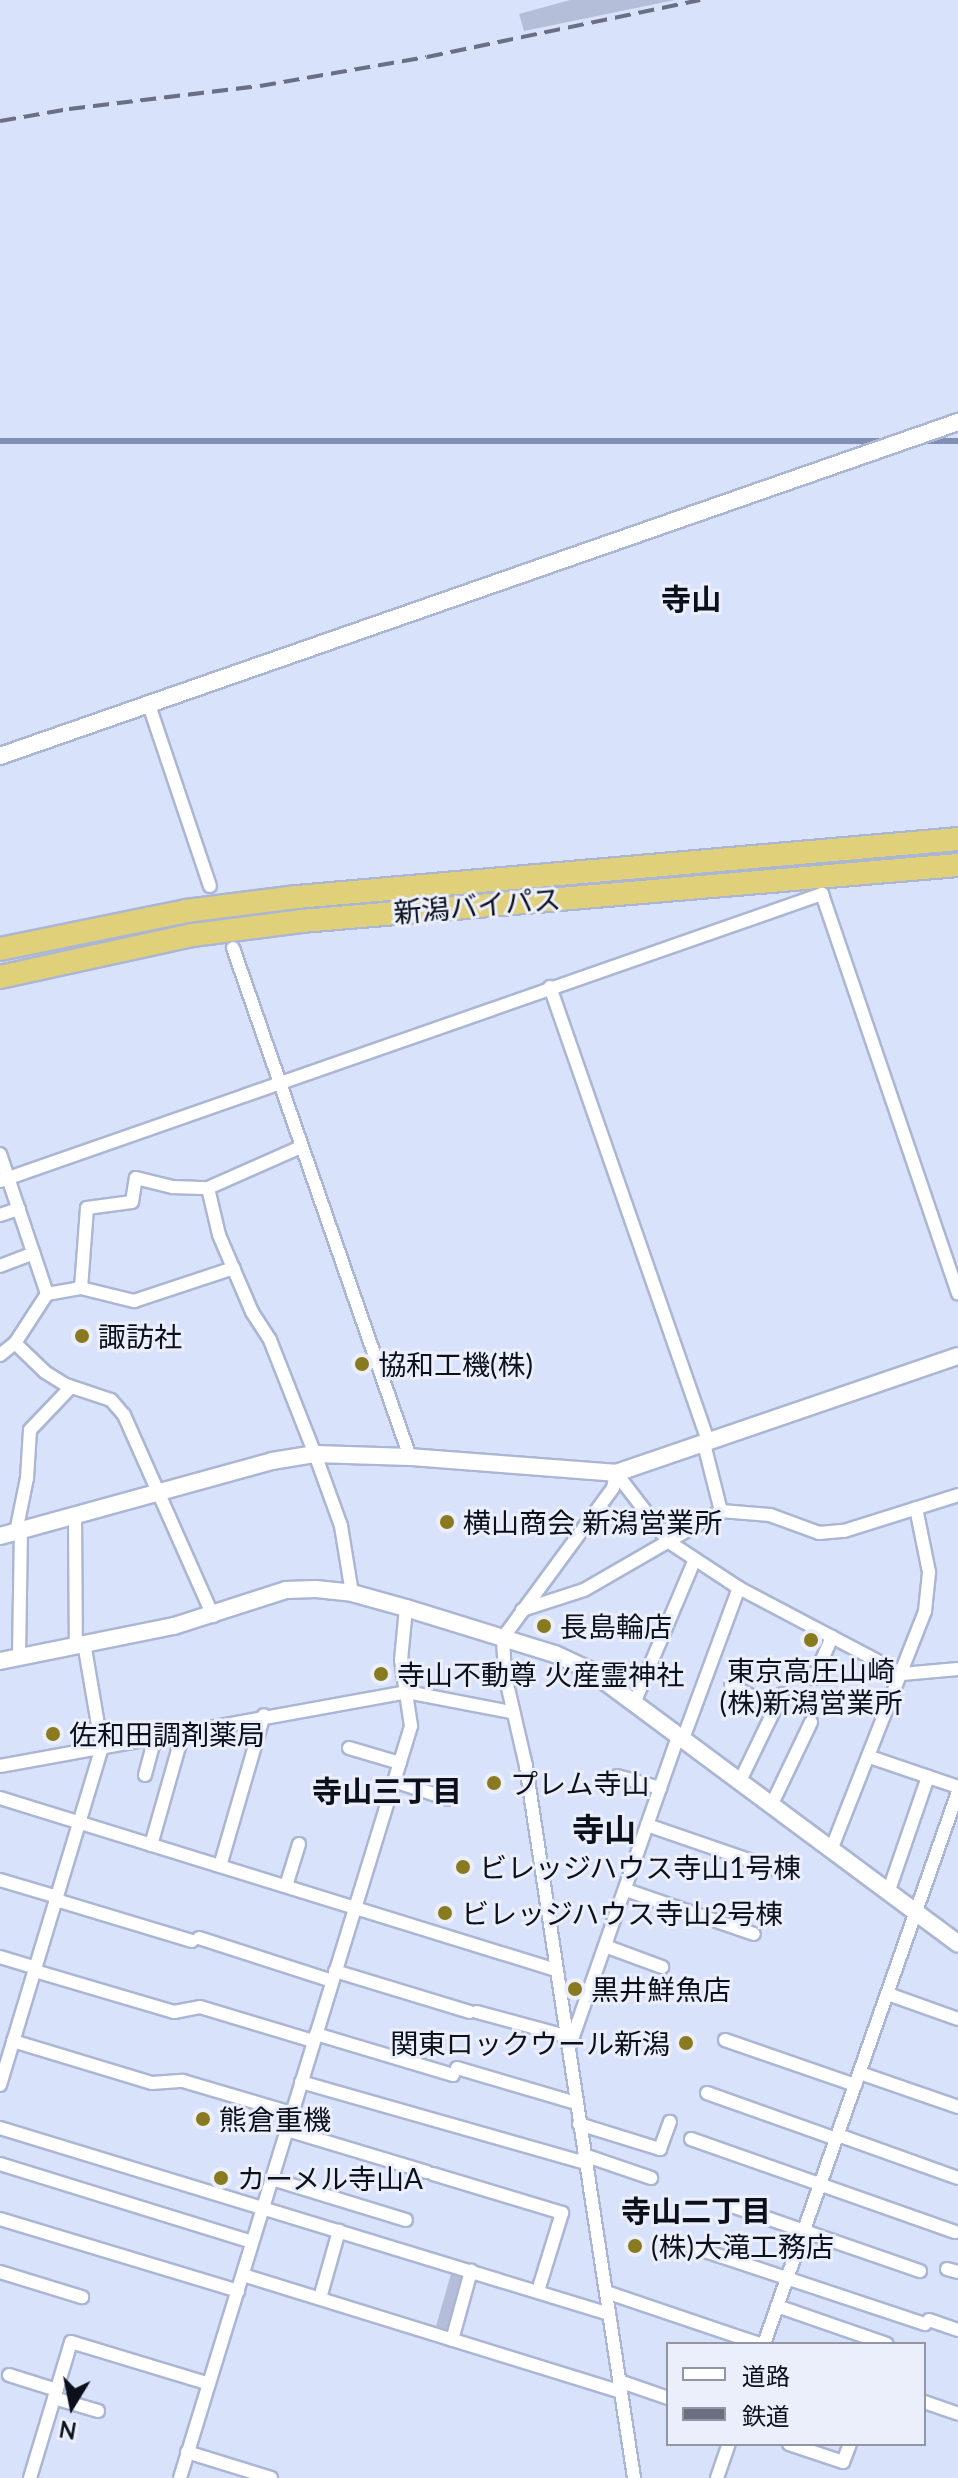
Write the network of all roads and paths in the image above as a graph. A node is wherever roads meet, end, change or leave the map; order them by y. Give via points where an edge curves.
1 (958, 422) edge
2 (149, 705) junction
3 (0, 756) edge
4 (958, 839) edge
5 (958, 865) edge
6 (210, 886) dead end
7 (233, 948) dead end
8 (0, 949) edge
9 (0, 977) edge
10 (550, 987) junction
11 (279, 1084) junction
12 (301, 1147) junction
13 (0, 1154) edge
14 (4, 1180) edge
15 (208, 1188) junction
16 (19, 1209) junction
17 (0, 1215) edge
18 (941, 1240) dead end
19 (34, 1253) junction
20 (0, 1266) edge
21 (234, 1268) junction
22 (81, 1288) junction
23 (958, 1293) edge
24 (47, 1294) junction
25 (15, 1343) junction
26 (0, 1355) edge
27 (958, 1356) edge
28 (71, 1387) junction
29 (706, 1444) junction
30 (315, 1454) junction
31 (410, 1457) junction
32 (616, 1473) junction
33 (160, 1492) junction
34 (958, 1495) edge
35 (916, 1508) junction
36 (721, 1511) junction
37 (75, 1516) junction
38 (12, 1533) edge
39 (669, 1542) junction
40 (694, 1561) junction
41 (739, 1588) junction
42 (352, 1593) junction
43 (406, 1608) junction
44 (522, 1610) junction
45 (213, 1616) junction
46 (832, 1637) junction
47 (503, 1638) junction
48 (80, 1644) junction
49 (19, 1656) junction
50 (0, 1661) edge
51 (958, 1669) edge
52 (902, 1674) junction
53 (814, 1678) dead end
54 (731, 1685) dead end
55 (407, 1692) junction
56 (782, 1694) dead end
57 (635, 1701) junction
58 (775, 1709) junction
59 (511, 1712) junction
60 (264, 1715) junction
61 (811, 1722) dead end
62 (183, 1733) junction
63 (155, 1738) junction
64 (681, 1738) junction
65 (102, 1748) junction
66 (349, 1748) dead end
67 (870, 1757) junction
68 (400, 1763) junction
69 (0, 1766) edge
70 (145, 1775) dead end
71 (617, 1776) dead end
72 (928, 1777) junction
73 (394, 1781) junction
74 (739, 1783) junction
75 (660, 1788) junction
76 (958, 1790) edge
77 (0, 1798) edge
78 (448, 1799) dead end
79 (771, 1806) junction
80 (80, 1823) junction
81 (647, 1825) junction
82 (299, 1844) dead end
83 (151, 1845) junction
84 (831, 1850) junction
85 (220, 1866) junction
86 (778, 1870) dead end
87 (0, 1880) edge
88 (286, 1886) junction
89 (626, 1890) junction
90 (888, 1893) junction
91 (57, 1899) junction
92 (354, 1906) junction
93 (916, 1914) junction
94 (754, 1934) dead end
95 (958, 1944) edge
96 (605, 1946) junction
97 (0, 1957) edge
98 (662, 1967) dead end
99 (36, 1969) junction
100 (556, 1970) junction
101 (333, 1976) junction
102 (888, 1994) junction
103 (958, 2019) edge
104 (0, 2034) edge
105 (566, 2036) junction
106 (315, 2037) junction
107 (14, 2040) junction
108 (725, 2040) dead end
109 (568, 2051) junction
110 (858, 2079) junction
111 (301, 2082) junction
112 (0, 2085) edge
113 (707, 2093) dead end
114 (576, 2103) junction
115 (958, 2107) edge
116 (292, 2113) junction
117 (670, 2122) dead end
118 (579, 2124) junction
119 (0, 2128) edge
120 (287, 2130) junction
121 (837, 2137) junction
122 (691, 2139) dead end
123 (585, 2159) junction
124 (0, 2164) edge
125 (651, 2178) dead end
126 (958, 2178) edge
127 (272, 2179) junction
128 (820, 2185) junction
129 (732, 2206) dead end
130 (263, 2208) junction
131 (0, 2219) edge
132 (406, 2220) dead end
133 (339, 2231) junction
134 (804, 2231) junction
135 (955, 2232) dead end
136 (252, 2242) junction
137 (684, 2244) dead end
138 (471, 2271) junction
139 (920, 2271) dead end
140 (0, 2272) edge
141 (243, 2275) junction
142 (787, 2279) junction
143 (238, 2291) junction
144 (538, 2291) junction
145 (606, 2292) junction
146 (82, 2297) dead end
147 (320, 2298) junction
148 (777, 2306) junction
149 (609, 2314) junction
150 (958, 2330) edge
151 (452, 2340) junction
152 (756, 2342) edge
153 (763, 2342) edge
154 (881, 2342) edge
155 (9, 2375) dead end
156 (209, 2384) junction
157 (620, 2386) junction
158 (55, 2394) junction
159 (666, 2398) edge
160 (926, 2403) edge
161 (98, 2411) dead end
162 (958, 2414) edge
163 (728, 2446) edge
164 (795, 2446) edge
165 (849, 2446) edge
166 (187, 2452) junction
167 (30, 2478) edge
168 (180, 2478) edge
169 (271, 2478) edge
170 (634, 2478) edge
171 (717, 2478) edge

1 - 2 street
2 - 3 street
2 - 6 street
4 - 8 highway, 新潟バイパス via 297,897 186,911
5 - 9 highway, 新潟バイパス via 302,921 180,938
7 - 11 street
10 - 11 street
10 - 23 street via 822,894
10 - 29 street
11 - 12 street
11 - 14 street
12 - 15 street
12 - 31 street
13 - 14 street
14 - 16 street
15 - 21 street via 219,1235
15 - 22 street via 136,1178 132,1202 87,1208
16 - 17 street
16 - 19 street
18 - 23 street
19 - 20 street
19 - 24 street
21 - 22 street via 134,1301
21 - 30 street via 270,1340
22 - 24 street
24 - 25 street
25 - 26 street
25 - 28 street via 45,1372
27 - 29 street
28 - 33 street via 111,1400 124,1415
28 - 38 street via 30,1430 27,1478
29 - 32 street
29 - 36 street
30 - 31 street
30 - 33 street
30 - 42 street via 341,1526
31 - 32 street
32 - 39 street
32 - 44 street via 613,1488
33 - 37 street
33 - 45 street
34 - 35 street
35 - 36 street via 844,1531 819,1533 770,1515
35 - 52 street via 929,1591
36 - 39 street
37 - 38 street
37 - 48 street
38 - 49 street
39 - 40 street
39 - 44 street via 584,1590
40 - 41 street
40 - 57 street
41 - 46 street
41 - 64 street
42 - 43 street
42 - 45 street via 286,1590
43 - 47 street
43 - 55 street via 401,1660
44 - 47 street
45 - 48 street
46 - 52 street
46 - 53 street
47 - 57 street via 572,1661
47 - 59 street
48 - 49 street
48 - 65 street
49 - 50 street
51 - 52 street
52 - 67 street
54 - 58 street
55 - 59 street
55 - 60 street
55 - 68 street via 411,1726
56 - 58 street
57 - 64 street
58 - 74 street
59 - 100 street via 526,1766
60 - 62 street
60 - 85 street
61 - 79 street
62 - 63 street
62 - 83 street
63 - 65 street
63 - 70 street
64 - 74 street
64 - 75 street
65 - 69 street
65 - 80 street
66 - 68 street
67 - 72 street
67 - 84 street
68 - 73 street
71 - 75 street
72 - 76 street
72 - 90 street
73 - 78 street
73 - 92 street
74 - 79 street
75 - 81 street
76 - 93 street
77 - 80 street
79 - 84 street
80 - 83 street
80 - 91 street
81 - 86 street
81 - 89 street
82 - 88 street
83 - 85 street
84 - 90 street
85 - 88 street
87 - 91 street
88 - 92 street
89 - 94 street
89 - 96 street
90 - 93 street
91 - 99 street
91 - 101 street
92 - 100 street
92 - 101 street
93 - 95 street
93 - 102 street
96 - 98 street
96 - 109 street
97 - 99 street
99 - 106 street via 174,2012 200,2007
99 - 107 street
100 - 105 street
101 - 105 street
101 - 106 street
102 - 103 street
102 - 110 street
104 - 107 street
105 - 109 street
106 - 111 street
106 - 114 street
107 - 112 street
107 - 116 street via 152,2083 183,2081
108 - 110 street
109 - 114 street
110 - 115 street
110 - 121 street
111 - 116 street
111 - 123 street
113 - 121 street
114 - 118 street
116 - 120 street
117 - 118 street via 660,2149
118 - 123 street
119 - 130 street
120 - 127 street
120 - 144 street via 562,2213
121 - 126 street
121 - 128 street
122 - 128 street
123 - 125 street
123 - 145 street
124 - 136 street
127 - 130 street
127 - 132 street
128 - 134 street
128 - 135 street
129 - 134 street
130 - 133 street
130 - 136 street
131 - 143 street
133 - 138 street
133 - 147 street
134 - 139 street
134 - 142 street
136 - 141 street
137 - 142 street
138 - 144 street
138 - 151 street
140 - 146 street
141 - 143 street
141 - 147 street
142 - 148 street
142 - 150 street
143 - 156 street
144 - 149 street
145 - 149 street
145 - 152 street
147 - 151 street
148 - 153 street
148 - 154 street
149 - 157 street
151 - 157 street
155 - 158 street
156 - 158 street via 71,2342
156 - 166 street
157 - 159 street
157 - 170 street
158 - 161 street
158 - 167 street
160 - 162 street
163 - 171 street
164 - 165 street via 843,2462
166 - 168 street
166 - 169 street

